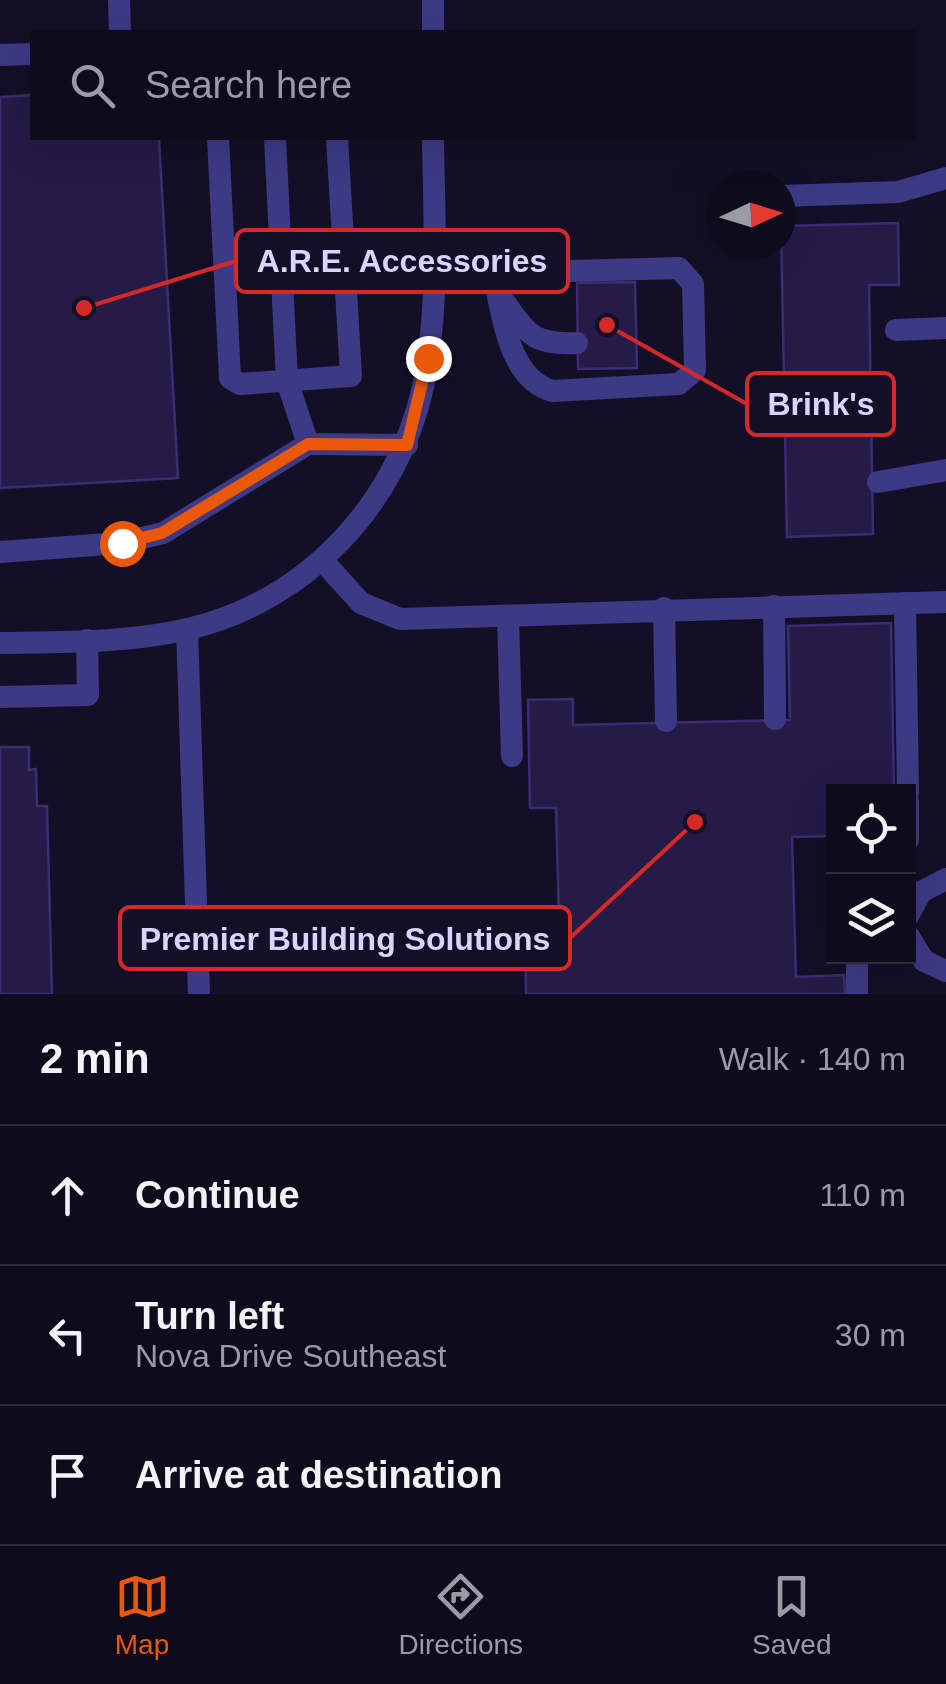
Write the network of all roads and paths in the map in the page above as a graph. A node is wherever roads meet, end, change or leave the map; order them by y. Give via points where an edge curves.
1 (120, 0) edge
2 (433, 0) edge
3 (120, 30) edge
4 (433, 30) edge
5 (30, 54) edge
6 (0, 55) edge
7 (218, 140) edge
8 (275, 140) edge
9 (337, 140) edge
10 (434, 140) edge
11 (946, 178) edge
12 (796, 195) edge
13 (433, 275) junction
14 (490, 282) junction
15 (946, 328) edge
16 (896, 330) dead end
17 (577, 343) dead end
18 (287, 380) junction
19 (308, 444) junction
20 (407, 445) junction
21 (946, 470) edge
22 (878, 482) dead end
23 (0, 552) edge
24 (322, 560) junction
25 (905, 602) junction
26 (946, 602) edge
27 (774, 606) junction
28 (664, 608) junction
29 (508, 616) junction
30 (187, 629) junction
31 (88, 640) junction
32 (0, 643) edge
33 (0, 697) edge
34 (775, 719) dead end
35 (666, 721) dead end
36 (512, 756) dead end
37 (908, 784) edge
38 (946, 878) edge
39 (916, 901) edge
40 (916, 948) edge
41 (857, 964) edge
42 (946, 970) edge
43 (200, 994) edge
44 (857, 994) edge

1 - 3 street
2 - 4 street
5 - 6 street
7 - 18 street via 230,378 240,384
8 - 18 street
9 - 18 street via 351,376
10 - 13 street
11 - 12 street via 898,192
13 - 14 street
13 - 20 street via 428,358
14 - 14 street via 679,268 693,284 695,370 679,384 539,387 522,370
14 - 17 street via 534,339
15 - 16 street
18 - 19 street
19 - 20 street
19 - 23 street via 162,533 122,543
20 - 24 street via 368,510
21 - 22 street
24 - 29 street via 352,596 390,617
24 - 30 street via 264,600
25 - 26 street
25 - 27 street
25 - 37 street
27 - 28 street
27 - 34 street
28 - 29 street
28 - 35 street
29 - 36 street
30 - 31 street
30 - 43 street
31 - 32 street
31 - 33 street via 88,695
38 - 39 street
40 - 42 street via 924,961
41 - 44 street

